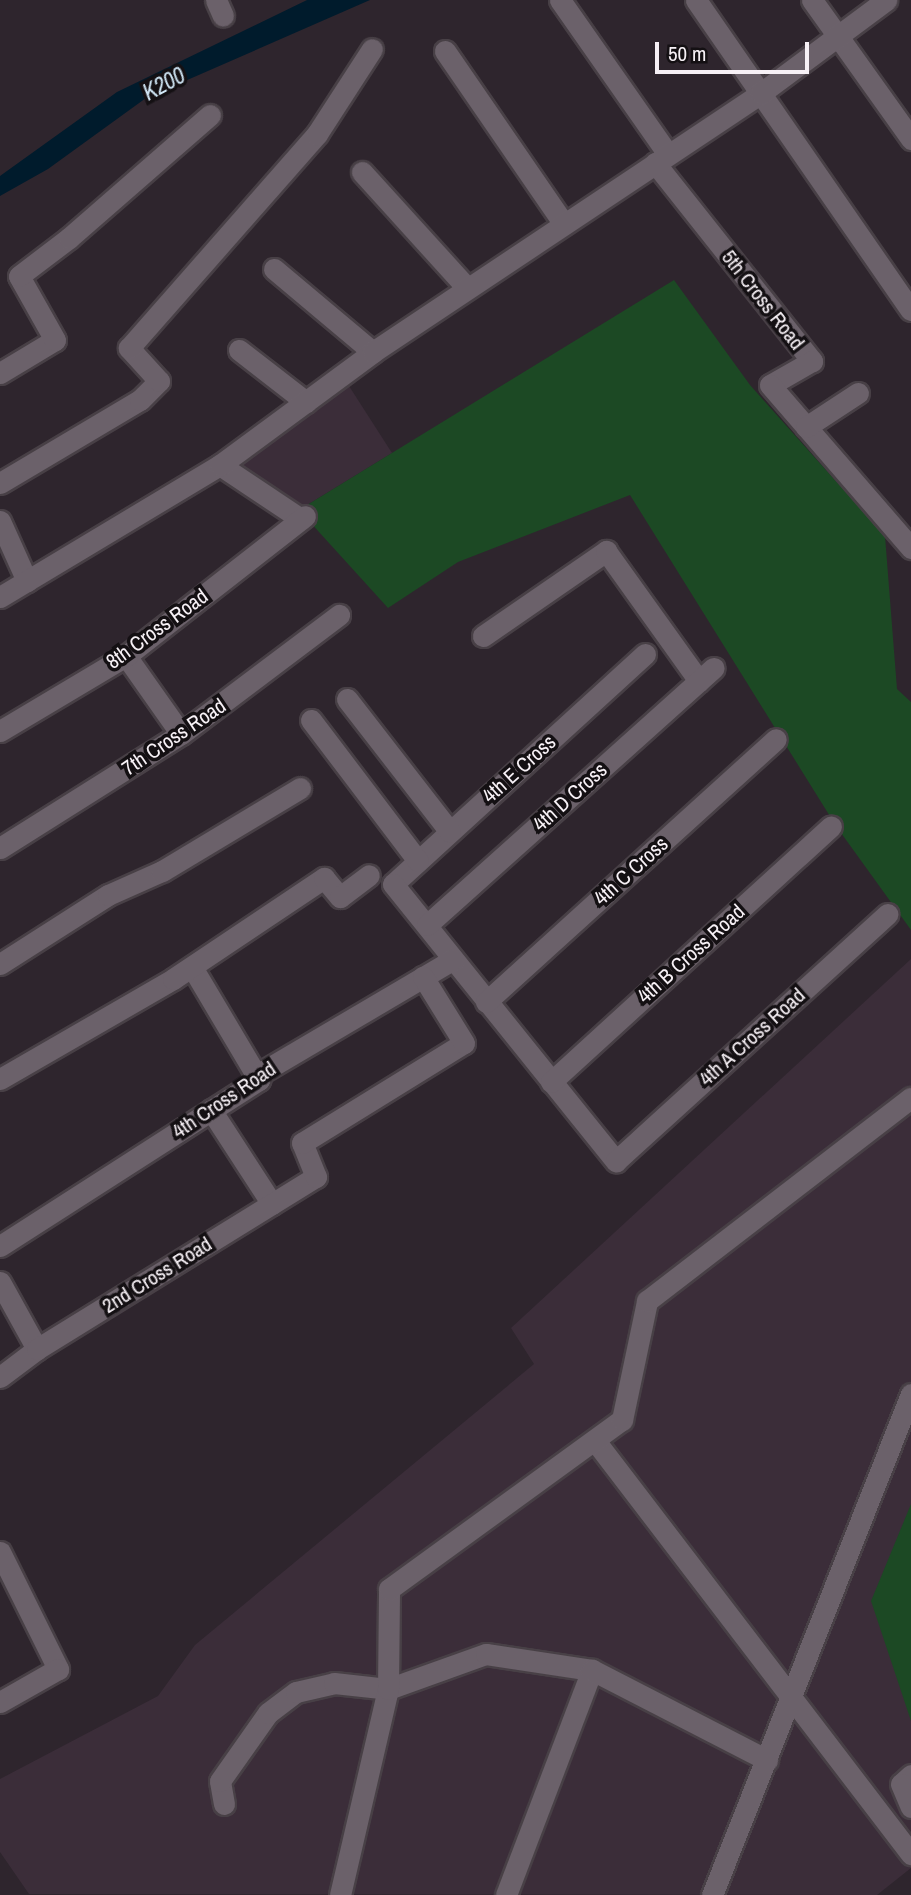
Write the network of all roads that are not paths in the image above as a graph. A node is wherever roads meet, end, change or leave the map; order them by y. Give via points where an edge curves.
1 (560, 0) edge
2 (696, 0) edge
3 (812, 0) edge
4 (886, 0) edge
5 (838, 37) junction
6 (372, 49) dead end
7 (445, 51) dead end
8 (761, 93) junction
9 (210, 115) dead end
10 (911, 139) edge
11 (661, 159) junction
12 (362, 172) dead end
13 (564, 224) junction
14 (274, 269) dead end
15 (467, 288) junction
16 (911, 310) edge
17 (239, 350) dead end
18 (373, 352) junction
19 (0, 373) edge
20 (858, 393) dead end
21 (306, 402) junction
22 (806, 427) junction
23 (220, 465) junction
24 (0, 483) edge
25 (0, 521) edge
26 (911, 548) edge
27 (27, 581) junction
28 (0, 597) edge
29 (339, 615) dead end
30 (483, 636) dead end
31 (645, 654) dead end
32 (126, 656) junction
33 (347, 699) dead end
34 (311, 720) dead end
35 (0, 731) edge
36 (181, 734) junction
37 (776, 739) dead end
38 (300, 788) dead end
39 (831, 825) dead end
40 (450, 832) junction
41 (0, 848) edge
42 (418, 861) junction
43 (369, 875) dead end
44 (887, 914) dead end
45 (427, 925) junction
46 (452, 960) junction
47 (0, 964) edge
48 (192, 967) junction
49 (423, 977) junction
50 (486, 1002) junction
51 (0, 1079) edge
52 (259, 1080) junction
53 (551, 1082) junction
54 (911, 1098) edge
55 (211, 1110) junction
56 (272, 1204) junction
57 (0, 1246) edge
58 (0, 1282) edge
59 (37, 1349) junction
60 (0, 1377) edge
61 (911, 1394) edge
62 (596, 1442) junction
63 (0, 1552) edge
64 (8, 1590) edge
65 (592, 1670) junction
66 (388, 1689) junction
67 (792, 1699) junction
68 (0, 1702) edge
69 (767, 1760) junction
70 (911, 1775) edge
71 (224, 1804) dead end
72 (911, 1807) edge
73 (911, 1854) edge
74 (340, 1895) edge
75 (506, 1895) edge
76 (712, 1895) edge

1 - 11 street
2 - 8 street
3 - 5 street
4 - 5 street
5 - 8 street
5 - 10 street
6 - 24 street via 317,134 129,348 159,381 140,400
7 - 13 street
8 - 11 street
8 - 16 street
9 - 19 street via 19,276 55,340
11 - 13 street
11 - 22 street, 5th Cross Road via 812,361 770,385
12 - 15 street
13 - 15 street
14 - 18 street
15 - 18 street
17 - 21 street
18 - 21 street
20 - 22 street
21 - 23 street
22 - 26 street, 5th Cross Road
23 - 27 street
23 - 32 street, 8th Cross Road via 303,518
25 - 27 street
27 - 28 street
29 - 36 street, 7th Cross Road
30 - 45 street, 4th D Cross via 606,551 706,675
31 - 40 street, 4th E Cross
32 - 35 street, 8th Cross Road
32 - 36 street
33 - 40 street
34 - 42 street
36 - 41 street, 7th Cross Road
37 - 50 street, 4th C Cross
38 - 47 street via 162,871 108,895
39 - 53 street, 4th B Cross Road
40 - 42 street, 4th E Cross
42 - 45 street, 4th E Cross via 393,884
43 - 48 street via 340,897 324,878
44 - 53 street, 4th A Cross Road via 617,1161
45 - 46 street
46 - 49 street, 4th Cross Road
46 - 50 street
48 - 51 street
48 - 52 street
49 - 52 street, 4th Cross Road via 262,1072
49 - 56 street, 2nd Cross Road via 464,1043 302,1143 316,1177
50 - 53 street
52 - 55 street, 4th Cross Road
54 - 62 street via 647,1301 622,1420
55 - 56 street
55 - 57 street, 4th Cross Road
56 - 59 street, 2nd Cross Road
58 - 59 street
59 - 60 street, 2nd Cross Road
61 - 67 street
62 - 66 street via 389,1589
62 - 67 street
63 - 64 street
64 - 68 street via 58,1670
65 - 66 street via 486,1654
65 - 69 street
65 - 75 street
66 - 71 street via 334,1683 296,1692 268,1713 220,1781
66 - 74 street
67 - 69 street
67 - 73 street
69 - 76 street
70 - 72 street via 901,1784

